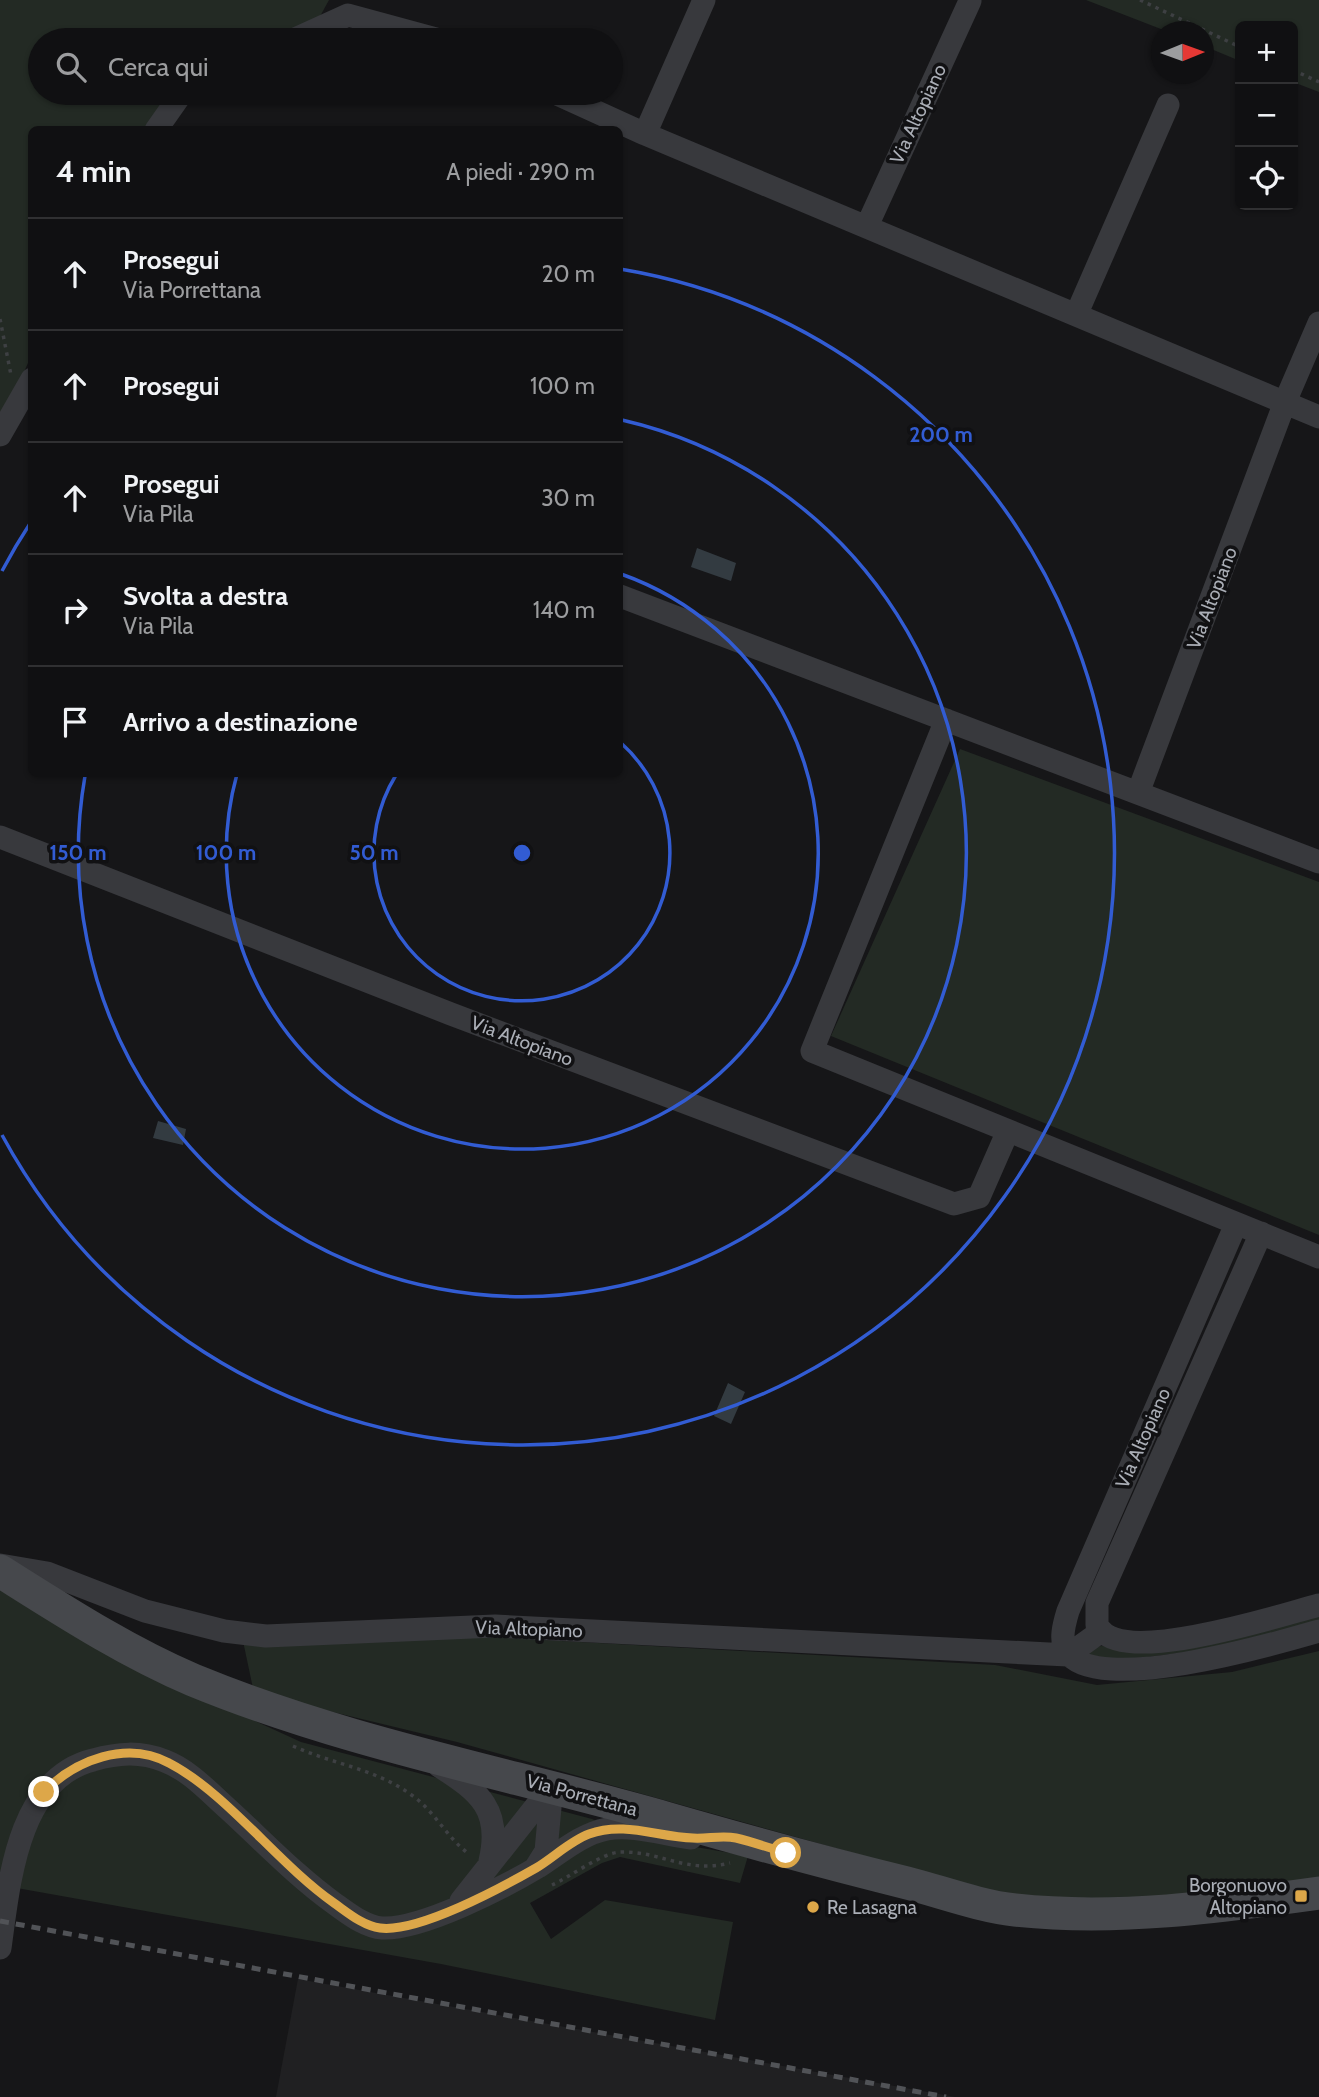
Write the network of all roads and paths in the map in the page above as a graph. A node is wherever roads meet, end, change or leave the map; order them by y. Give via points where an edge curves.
1 (704, 0) edge
2 (1140, 0) edge
3 (970, 1) edge
4 (319, 28) edge
5 (396, 28) edge
6 (1235, 45) edge
7 (1298, 72) edge
8 (1319, 82) edge
9 (174, 105) edge
10 (581, 105) edge
11 (1168, 105) dead end
12 (159, 126) edge
13 (645, 134) junction
14 (867, 226) junction
15 (1077, 313) junction
16 (0, 319) edge
17 (1319, 323) edge
18 (28, 387) edge
19 (1285, 402) junction
20 (18, 404) junction
21 (1319, 417) edge
22 (0, 435) edge
23 (623, 597) edge
24 (946, 720) junction
25 (1138, 793) junction
26 (0, 837) edge
27 (1319, 862) edge
28 (1008, 1131) junction
29 (1236, 1223) junction
30 (1261, 1233) junction
31 (1319, 1257) edge
32 (0, 1565) edge
33 (0, 1571) edge
34 (1319, 1605) edge
35 (1319, 1631) edge
36 (1100, 1632) junction
37 (1068, 1655) junction
38 (416, 1752) junction
39 (552, 1786) junction
40 (733, 1837) junction
41 (490, 1864) junction
42 (535, 1869) junction
43 (1319, 1893) edge
44 (454, 1908) junction
45 (0, 1948) edge

1 - 13 street
2 - 6 path
3 - 14 street, Via Altopiano
4 - 5 street via 348,15
7 - 8 path
9 - 12 street
10 - 13 street
11 - 15 street
13 - 14 street
14 - 15 street
15 - 19 street
16 - 20 path
17 - 19 street, Via Altopiano
18 - 20 street
19 - 21 street
19 - 25 street, Via Altopiano
20 - 22 street
23 - 24 street
24 - 25 street
24 - 28 street via 812,1051
25 - 27 street
26 - 28 street, Via Altopiano via 954,1204 979,1197
28 - 29 street
29 - 30 street
29 - 37 street, Via Altopiano via 1068,1611 1063,1630
30 - 31 street
30 - 36 street, Via Altopiano via 1097,1603
32 - 37 street, Via Altopiano via 47,1573 145,1611 224,1631 266,1636 495,1626
33 - 38 main road, Via Porrettana via 79,1621 190,1678 355,1738
34 - 36 street via 1241,1628 1152,1642 1117,1640
35 - 37 street, Via Altopiano via 1245,1653 1164,1666 1102,1670
36 - 37 street
38 - 39 main road, Via Porrettana
38 - 41 street via 478,1793 489,1810 495,1837
39 - 40 main road, Via Porrettana
39 - 41 street
39 - 42 street via 546,1851
40 - 42 street via 692,1839 608,1829 586,1835
40 - 43 main road, Via Porrettana via 1011,1910 1143,1913
41 - 44 street
42 - 44 street
44 - 45 street via 427,1922 400,1928 378,1928 360,1920 316,1890 197,1781 168,1762 142,1754 118,1754 86,1762 60,1776 30,1814

